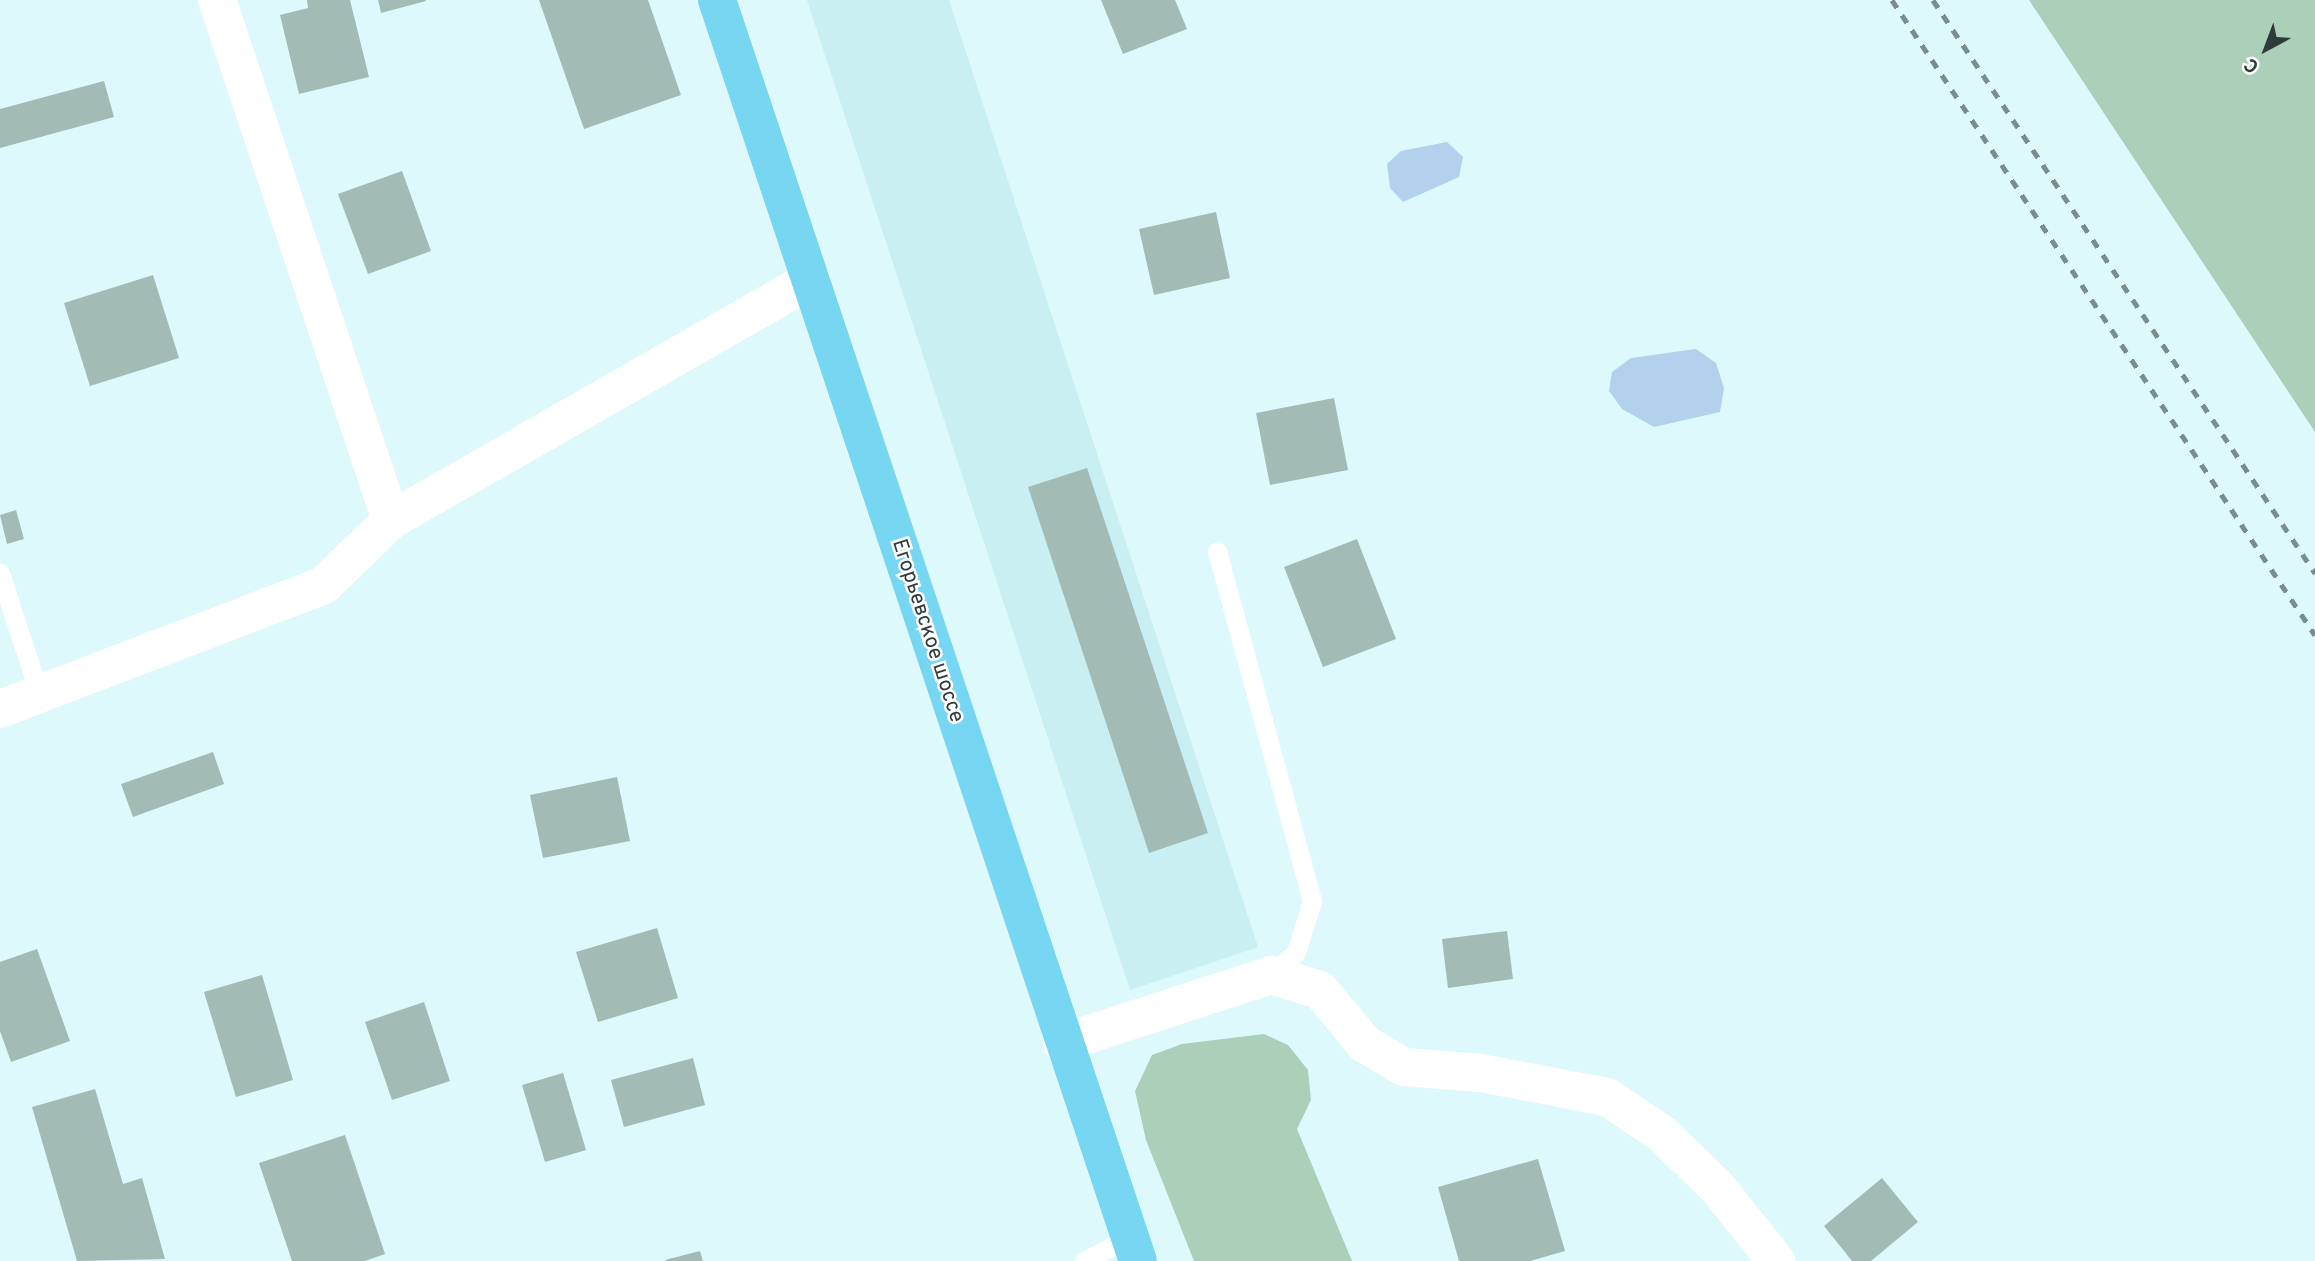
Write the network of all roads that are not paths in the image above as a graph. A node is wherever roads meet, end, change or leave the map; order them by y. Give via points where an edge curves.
1 (217, 0) edge
2 (717, 0) edge
3 (811, 279) junction
4 (391, 520) junction
5 (1217, 551) dead end
6 (0, 573) edge
7 (39, 693) junction
8 (0, 709) edge
9 (1271, 975) junction
10 (1062, 1043) junction
11 (1134, 1249) edge
12 (1084, 1261) edge
13 (1776, 1261) edge

1 - 4 street
2 - 3 main road, Егорьевское шоссе
3 - 4 street
3 - 10 main road, Егорьевское шоссе
4 - 7 street via 324,585
5 - 9 lane via 1312,901 1296,952
6 - 7 lane
7 - 8 street
9 - 10 street
9 - 13 street via 1320,990 1365,1044 1404,1067 1481,1073 1607,1097 1662,1134 1708,1178
10 - 11 main road, Егорьевское шоссе
11 - 12 lane

